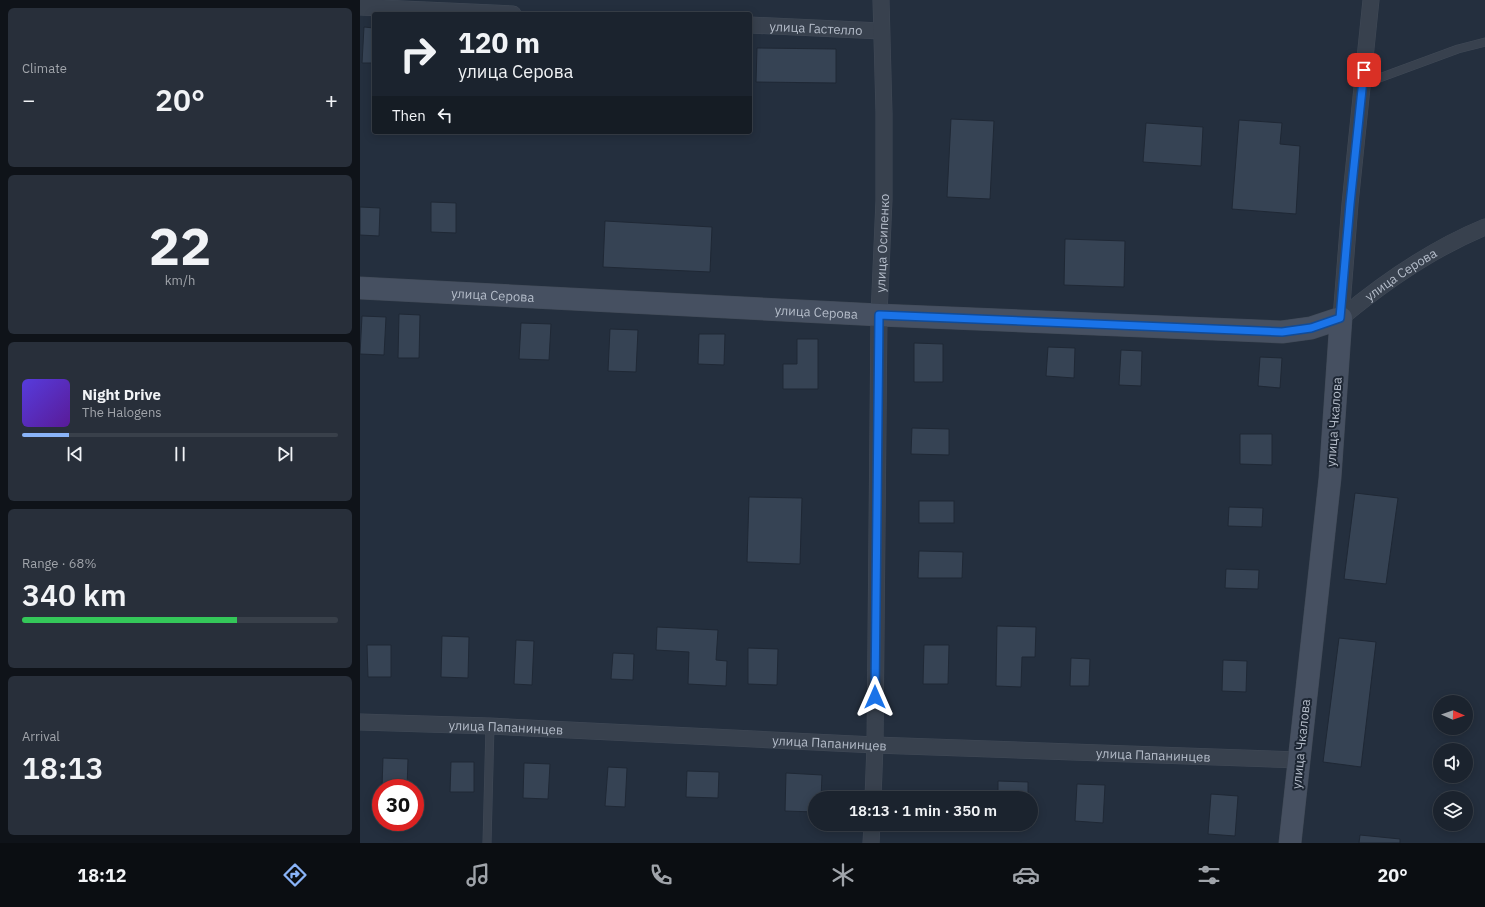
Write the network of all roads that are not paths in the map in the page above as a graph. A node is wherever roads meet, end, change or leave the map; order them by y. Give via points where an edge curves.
1 (881, 0) edge
2 (1371, 0) edge
3 (360, 7) edge
4 (469, 12) edge
5 (752, 25) edge
6 (881, 31) junction
7 (1485, 42) edge
8 (1363, 84) junction
9 (1485, 227) edge
10 (360, 288) edge
11 (879, 315) junction
12 (1340, 318) junction
13 (360, 722) edge
14 (490, 726) junction
15 (875, 745) junction
16 (1299, 760) junction
17 (873, 791) edge
18 (872, 831) edge
19 (487, 843) edge
20 (872, 843) edge
21 (1290, 843) edge

1 - 6 street, улица Осипенко
2 - 8 street, улица Чкалова
3 - 4 street
5 - 6 street, улица Гастелло
6 - 11 street, улица Осипенко via 884,200
7 - 8 lane via 1458,49
8 - 12 street, улица Чкалова
9 - 12 street, улица Серова via 1439,249
10 - 11 street, улица Серова
11 - 12 street, улица Серова via 1282,332 1311,328
11 - 15 street, улица Осипенко
12 - 16 street, улица Чкалова via 1330,478
13 - 14 street, улица Папанинцев
14 - 15 street, улица Папанинцев
14 - 19 lane
15 - 16 street, улица Папанинцев
15 - 17 street, улица Осипенко
16 - 21 street, улица Чкалова
18 - 20 street

